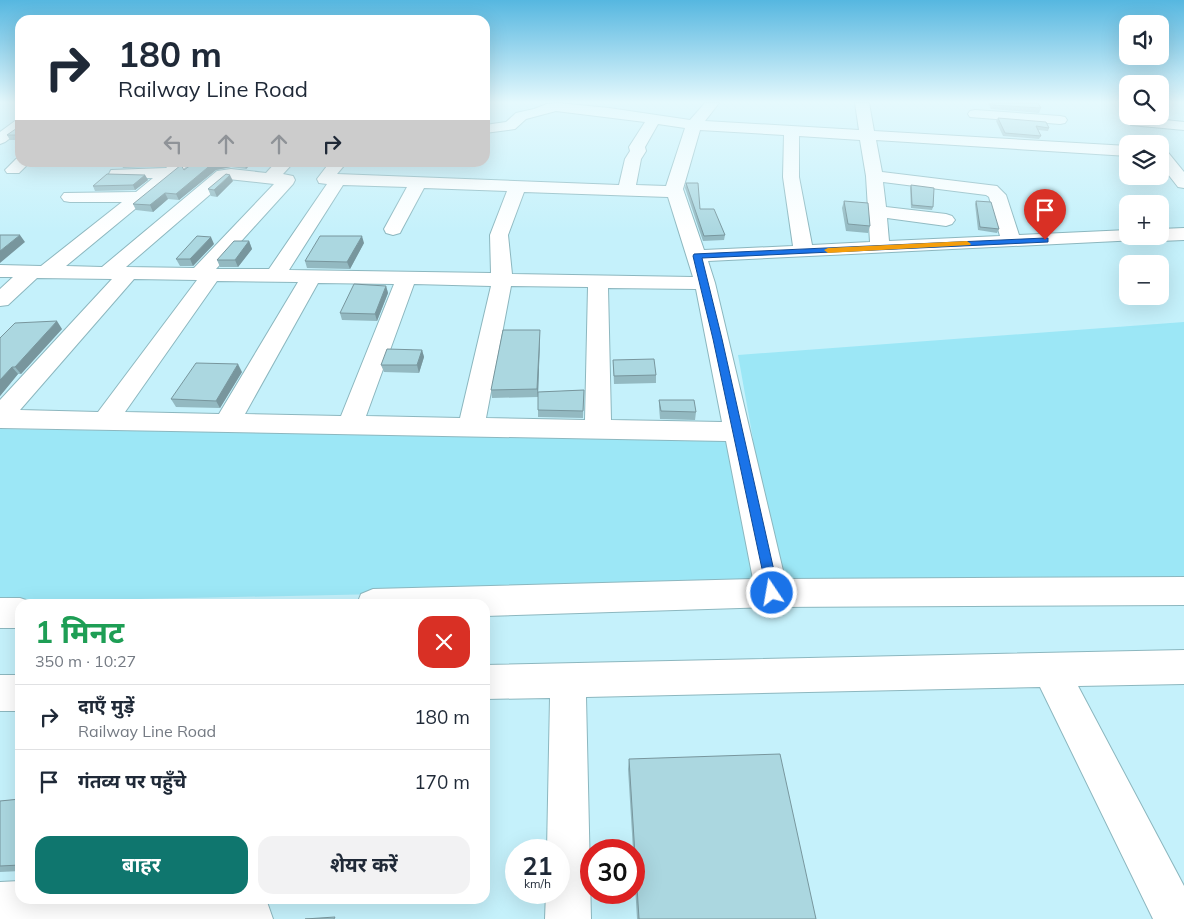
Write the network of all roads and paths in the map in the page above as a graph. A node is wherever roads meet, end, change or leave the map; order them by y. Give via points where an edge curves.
1 (638, 146) edge
2 (686, 146) edge
3 (790, 146) edge
4 (870, 146) edge
5 (1041, 146) edge
6 (1079, 148) joint
7 (1119, 150) edge
8 (1169, 153) edge
9 (1184, 154) edge
10 (1169, 164) edge
11 (177, 168) edge
12 (117, 174) edge
13 (281, 174) edge
14 (334, 174) edge
15 (874, 176) junction
16 (418, 183) junction
17 (1184, 183) edge
18 (939, 184) junction
19 (518, 186) junction
20 (626, 190) junction
21 (675, 192) junction
22 (70, 197) dead end
23 (140, 197) junction
24 (878, 212) junction
25 (946, 220) junction
26 (393, 229) dead end
27 (1184, 234) edge
28 (1169, 235) edge
29 (1119, 237) edge
30 (1011, 242) junction
31 (948, 245) junction
32 (880, 248) junction
33 (804, 251) junction
34 (697, 256) junction
35 (0, 272) edge
36 (39, 272) junction
37 (118, 273) junction
38 (206, 274) junction
39 (276, 276) junction
40 (312, 276) junction
41 (406, 279) junction
42 (502, 280) junction
43 (598, 282) junction
44 (705, 283) junction
45 (0, 300) edge
46 (0, 418) edge
47 (105, 421) junction
48 (227, 423) junction
49 (350, 425) junction
50 (471, 428) junction
51 (598, 430) junction
52 (738, 432) junction
53 (1184, 591) edge
54 (772, 593) junction
55 (490, 601) edge
56 (0, 613) edge
57 (15, 613) edge
58 (1184, 667) edge
59 (1050, 670) junction
60 (568, 680) junction
61 (490, 682) edge
62 (0, 693) edge
63 (15, 693) edge
64 (0, 904) edge
65 (15, 904) edge
66 (246, 904) edge
67 (250, 919) edge
68 (568, 919) edge
69 (1177, 919) edge

1 - 20 street
2 - 21 street
3 - 33 street via 791,184
4 - 15 street
5 - 6 street
6 - 7 street
8 - 9 street
10 - 17 street
11 - 12 street
11 - 23 street
13 - 14 street
13 - 37 street via 223,175
13 - 38 street
14 - 16 street
14 - 39 street
15 - 18 street
15 - 24 street
16 - 19 street
16 - 26 street
18 - 25 street
18 - 30 street via 986,189 997,194
19 - 20 street via 584,196
19 - 42 street via 499,235
20 - 21 street
21 - 34 street
22 - 23 street
23 - 36 street
24 - 25 street
24 - 32 street
25 - 31 street
27 - 28 street
29 - 30 street
30 - 31 street
31 - 32 street
32 - 33 street
33 - 34 street
34 - 44 street
35 - 36 street
36 - 37 street
36 - 45 street
37 - 38 street
37 - 46 street
38 - 39 street
38 - 47 street
39 - 40 street
40 - 41 street
40 - 48 street
41 - 42 street
41 - 49 street
42 - 43 street
42 - 50 street
43 - 44 street
43 - 51 street
44 - 52 street
46 - 47 street
47 - 48 street
48 - 49 street
49 - 50 street
50 - 51 street
51 - 52 street
52 - 54 street
53 - 54 street
54 - 55 street
56 - 57 street
58 - 59 street
59 - 60 street
59 - 69 street
60 - 61 street
60 - 68 street
62 - 63 street
64 - 65 street
66 - 67 street

